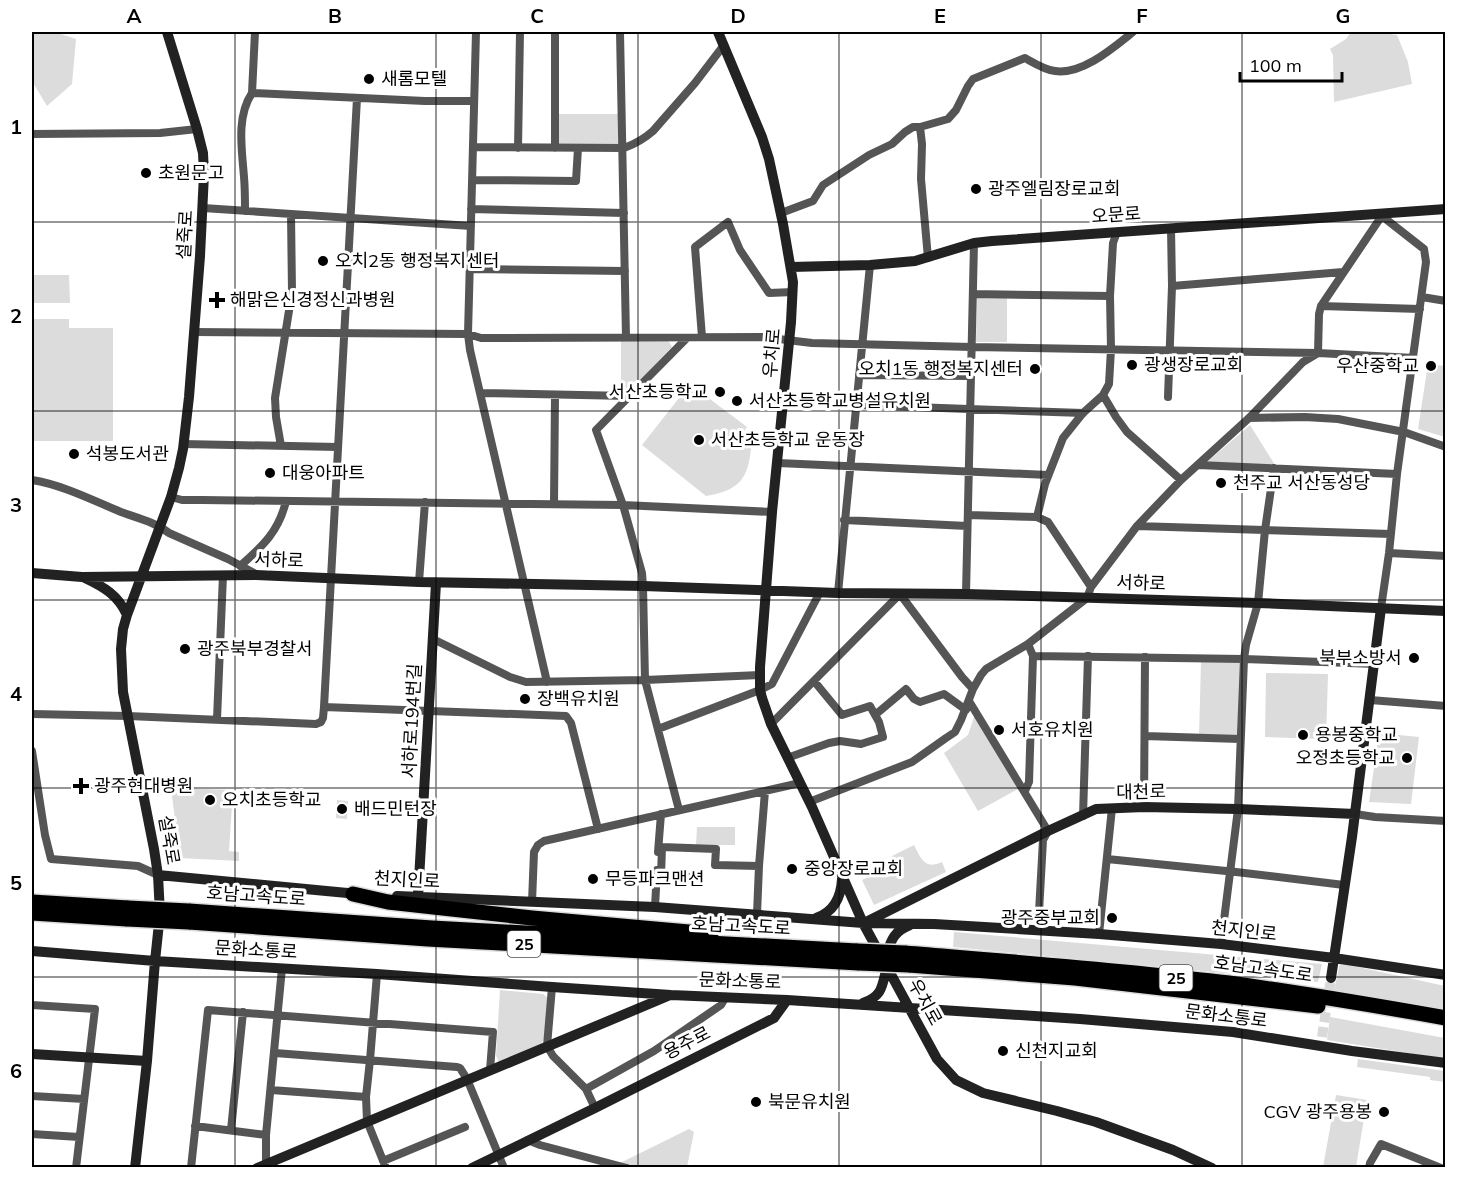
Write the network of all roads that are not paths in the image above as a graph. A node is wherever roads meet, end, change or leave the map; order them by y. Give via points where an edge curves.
1 (167, 32) edge
2 (255, 32) edge
3 (476, 32) edge
4 (520, 32) edge
5 (555, 32) edge
6 (621, 32) edge
7 (718, 32) edge
8 (1133, 32) edge
9 (724, 45) junction
10 (252, 93) junction
11 (357, 98) junction
12 (473, 101) junction
13 (920, 127) junction
14 (197, 129) junction
15 (32, 134) edge
16 (473, 147) junction
17 (518, 148) junction
18 (555, 148) junction
19 (578, 148) junction
20 (624, 148) junction
21 (472, 180) junction
22 (203, 208) junction
23 (471, 209) junction
24 (1446, 209) edge
25 (245, 211) junction
26 (624, 213) junction
27 (781, 213) junction
28 (291, 214) junction
29 (1383, 214) junction
30 (351, 218) junction
31 (471, 226) junction
32 (1171, 228) junction
33 (1117, 232) junction
34 (974, 243) junction
35 (928, 258) junction
36 (870, 265) junction
37 (791, 267) junction
38 (470, 269) junction
39 (625, 271) junction
40 (1343, 272) junction
41 (1172, 286) junction
42 (793, 292) junction
43 (973, 294) junction
44 (1110, 296) junction
45 (1422, 297) junction
46 (1446, 301) edge
47 (1321, 306) junction
48 (1420, 309) junction
49 (194, 332) junction
50 (286, 333) junction
51 (344, 333) junction
52 (468, 334) junction
53 (626, 337) junction
54 (702, 337) junction
55 (687, 338) junction
56 (790, 340) junction
57 (862, 344) junction
58 (972, 347) junction
59 (1111, 349) junction
60 (1169, 351) junction
61 (1318, 353) junction
62 (1414, 358) junction
63 (859, 375) junction
64 (971, 376) junction
65 (480, 393) junction
66 (555, 395) junction
67 (1103, 395) junction
68 (628, 396) junction
69 (1168, 398) dead end
70 (856, 405) junction
71 (970, 409) junction
72 (1083, 413) junction
73 (1249, 418) junction
74 (1404, 432) junction
75 (183, 444) junction
76 (281, 446) junction
77 (338, 447) junction
78 (1446, 447) edge
79 (778, 463) junction
80 (1198, 465) junction
81 (851, 466) junction
82 (1274, 468) junction
83 (969, 471) junction
84 (1397, 474) junction
85 (1048, 475) junction
86 (32, 480) edge
87 (1181, 480) junction
88 (171, 497) junction
89 (286, 501) junction
90 (335, 501) junction
91 (425, 502) junction
92 (506, 503) junction
93 (554, 504) junction
94 (623, 505) junction
95 (772, 512) junction
96 (968, 515) junction
97 (1037, 517) junction
98 (844, 520) junction
99 (160, 526) junction
100 (967, 526) junction
101 (1137, 526) junction
102 (1265, 530) junction
103 (1391, 534) junction
104 (1389, 553) junction
105 (1446, 556) edge
106 (240, 566) junction
107 (32, 573) edge
108 (142, 575) junction
109 (223, 575) junction
110 (256, 575) junction
111 (82, 577) junction
112 (330, 578) junction
113 (419, 582) junction
114 (436, 583) junction
115 (524, 585) junction
116 (643, 586) junction
117 (766, 590) junction
118 (820, 592) junction
119 (838, 592) junction
120 (1089, 593) junction
121 (900, 594) junction
122 (966, 594) junction
123 (1258, 603) junction
124 (1381, 608) junction
125 (1446, 611) edge
126 (127, 615) junction
127 (434, 639) junction
128 (1028, 644) junction
129 (1033, 656) junction
130 (1088, 656) junction
131 (1145, 657) junction
132 (1244, 659) junction
133 (1375, 664) junction
134 (760, 675) junction
135 (645, 680) junction
136 (814, 681) junction
137 (547, 682) junction
138 (973, 689) junction
139 (760, 690) junction
140 (1370, 700) junction
141 (969, 701) junction
142 (1446, 706) edge
143 (324, 707) junction
144 (430, 710) junction
145 (966, 710) junction
146 (32, 714) edge
147 (875, 715) junction
148 (128, 716) junction
149 (217, 719) junction
150 (771, 724) junction
151 (658, 729) junction
152 (1145, 736) junction
153 (1240, 739) junction
154 (32, 751) edge
155 (787, 758) junction
156 (800, 783) junction
157 (765, 791) junction
158 (1025, 791) junction
159 (809, 801) junction
160 (1144, 807) junction
161 (1112, 808) junction
162 (1238, 808) junction
163 (679, 810) junction
164 (660, 814) junction
165 (1355, 814) junction
166 (1083, 816) junction
167 (1446, 821) edge
168 (598, 829) junction
169 (1048, 831) junction
170 (1107, 859) junction
171 (759, 866) junction
172 (1231, 871) junction
173 (158, 875) junction
174 (842, 876) junction
175 (694, 882) dead end
176 (1344, 885) junction
177 (353, 894) junction
178 (418, 897) junction
179 (532, 902) junction
180 (32, 903) edge
181 (655, 907) junction
182 (32, 913) edge
183 (127, 913) junction
184 (757, 914) junction
185 (189, 917) junction
186 (811, 919) junction
187 (863, 923) junction
188 (913, 924) junction
189 (1038, 930) junction
190 (1099, 934) junction
191 (1221, 944) junction
192 (817, 950) junction
193 (32, 951) edge
194 (858, 957) junction
195 (1334, 957) junction
196 (907, 959) junction
197 (155, 961) junction
198 (885, 964) junction
199 (282, 969) junction
200 (376, 975) junction
201 (1446, 975) edge
202 (1331, 978) tunnel mouth
203 (552, 987) junction
204 (671, 995) junction
205 (726, 997) junction
206 (787, 1000) junction
207 (861, 1004) junction
208 (32, 1005) edge
209 (909, 1007) junction
210 (243, 1012) junction
211 (278, 1015) junction
212 (1446, 1018) edge
213 (373, 1022) junction
214 (1446, 1029) edge
215 (547, 1046) junction
216 (275, 1053) junction
217 (32, 1054) edge
218 (89, 1057) junction
219 (370, 1060) junction
220 (147, 1061) junction
221 (1446, 1064) edge
222 (490, 1070) junction
223 (467, 1079) junction
224 (586, 1089) junction
225 (271, 1090) junction
226 (32, 1096) edge
227 (366, 1097) junction
228 (84, 1099) junction
229 (595, 1108) junction
230 (367, 1121) junction
231 (195, 1126) junction
232 (465, 1127) dead end
233 (231, 1130) junction
234 (32, 1134) edge
235 (266, 1135) junction
236 (79, 1137) junction
237 (528, 1140) junction
238 (498, 1154) junction
239 (385, 1164) edge
240 (263, 1166) edge
241 (76, 1167) edge
242 (135, 1167) edge
243 (191, 1167) edge
244 (472, 1167) edge
245 (504, 1167) edge
246 (627, 1167) edge
247 (1212, 1167) edge
248 (1368, 1167) edge
249 (1441, 1167) edge

1 - 14 street, 설죽로
2 - 10 street
3 - 12 street
4 - 17 street
5 - 18 street
6 - 20 street
7 - 9 street, 우치로
8 - 13 street via 1072,71 1054,71 1025,58 974,79 948,119
9 - 20 street via 653,131
9 - 27 street, 우치로 via 762,137
10 - 11 street
10 - 25 street via 244,109 241,142
11 - 12 street
11 - 30 street
12 - 16 street
13 - 27 street via 904,132 892,144 824,185 813,201
13 - 35 street
14 - 15 street
14 - 22 street, 설죽로 via 204,164
16 - 17 street
16 - 21 street
17 - 18 street
18 - 19 street
19 - 20 street
19 - 21 street via 576,181
20 - 26 street
21 - 23 street
22 - 25 street
22 - 49 street, 설죽로
23 - 26 street
23 - 31 street
24 - 29 street, 오문로
25 - 28 street
26 - 39 street
27 - 37 street, 우치로
28 - 30 street
28 - 50 street via 292,282
29 - 32 street, 오문로
29 - 40 street
29 - 45 street via 1424,249
30 - 31 street
30 - 51 street
31 - 38 street
32 - 33 street, 오문로
32 - 41 street
33 - 34 street, 오문로
33 - 44 street
34 - 35 street, 오문로
34 - 43 street
35 - 36 street, 오문로
36 - 37 street, 오문로
36 - 57 street
37 - 42 street, 우치로
38 - 39 street
38 - 52 street
39 - 53 street
40 - 41 street
40 - 47 street
41 - 60 street
42 - 54 street via 770,293 740,250 728,222 695,247
42 - 56 street, 우치로
43 - 44 street
43 - 58 street
44 - 59 street
45 - 46 street
45 - 48 street
47 - 48 street
47 - 61 street
48 - 62 street
49 - 50 street
49 - 75 street, 설죽로
50 - 51 street
50 - 76 street via 275,398
51 - 52 street
51 - 77 street
52 - 53 street via 480,338
52 - 65 street
53 - 55 street
54 - 55 street
54 - 56 street
55 - 68 street
56 - 57 street
56 - 79 street, 우치로
57 - 58 street
57 - 63 street
58 - 59 street
58 - 64 street
59 - 60 street
59 - 67 street via 1109,384
60 - 61 street
60 - 69 street
61 - 62 street
61 - 73 street via 1303,362
62 - 74 street
63 - 64 street
63 - 70 street
64 - 71 street
65 - 66 street
65 - 92 street
66 - 68 street
66 - 93 street
67 - 72 street
67 - 87 street via 1127,432
68 - 94 street via 596,430
70 - 71 street
70 - 81 street
71 - 72 street
71 - 83 street
72 - 85 street via 1063,438
73 - 74 street via 1322,417
73 - 80 street
74 - 78 street
74 - 84 street
75 - 76 street
75 - 88 street, 설죽로
76 - 77 street
77 - 90 street
79 - 81 street
79 - 95 street, 우치로
80 - 82 street
80 - 87 street
81 - 83 street
81 - 98 street
82 - 84 street
82 - 102 street
83 - 85 street
83 - 96 street
84 - 103 street
85 - 97 street
86 - 99 street via 79,493
87 - 101 street
88 - 89 street
88 - 99 street, 설죽로
89 - 90 street
89 - 106 street via 276,528
90 - 91 street
90 - 112 street
91 - 92 street
91 - 113 street
92 - 93 street
92 - 115 street
93 - 94 street
94 - 95 street
94 - 116 street
95 - 117 street, 우치로
96 - 97 street
96 - 100 street
97 - 120 street via 1048,522
98 - 100 street
98 - 119 street
99 - 106 street
99 - 108 street, 설죽로
100 - 122 street
101 - 102 street
101 - 120 street
102 - 103 street
102 - 123 street
103 - 104 street
104 - 105 street
104 - 124 street
106 - 110 street
107 - 111 street, 서하로
108 - 109 street, 서하로
108 - 111 street, 서하로
108 - 126 street, 설죽로
109 - 110 street, 서하로
109 - 149 street
110 - 112 street, 서하로
111 - 126 street via 114,595
112 - 113 street, 서하로
112 - 143 street
113 - 114 street, 서하로
114 - 115 street, 서하로
114 - 127 street, 서하로194번길
115 - 116 street, 서하로
115 - 137 street
116 - 117 street, 서하로
116 - 135 street
117 - 118 street, 서하로
117 - 134 street, 우치로
118 - 119 street, 서하로
118 - 139 street via 772,684
119 - 121 street, 서하로
120 - 122 street, 서하로
120 - 123 street, 서하로
120 - 128 street
121 - 122 street, 서하로
121 - 136 street
121 - 138 street
123 - 124 street, 서하로
123 - 132 street
124 - 125 street, 서하로
124 - 133 street
126 - 148 street, 설죽로 via 121,649
127 - 137 street via 521,681
127 - 144 street, 서하로194번길
128 - 129 street
128 - 138 street via 986,669
129 - 130 street
129 - 158 street via 1029,782
130 - 131 street
130 - 166 street
131 - 132 street
131 - 152 street
132 - 133 street
132 - 153 street
133 - 140 street
134 - 135 street
134 - 139 street, 우치로
135 - 137 street
135 - 151 street
136 - 147 street via 842,715 870,706
136 - 150 street
138 - 141 street
139 - 150 street, 우치로
139 - 151 street
140 - 142 street
140 - 165 street
141 - 145 street
141 - 158 street
143 - 144 street
143 - 149 street via 323,718 316,724
144 - 168 street via 566,716
144 - 178 street, 서하로194번길
145 - 147 street via 944,694 920,702 906,689
145 - 159 street via 955,732 912,762
146 - 148 street
147 - 155 street via 883,737 861,744 830,743
148 - 149 street
148 - 173 street, 설죽로
150 - 155 street, 우치로
151 - 163 street
152 - 153 street
152 - 160 street
153 - 162 street
154 - 173 street via 51,860 138,866
155 - 156 street, 우치로
156 - 157 street
156 - 159 street, 우치로
157 - 163 street
157 - 171 street
158 - 169 street
159 - 174 street, 우치로
160 - 161 street, 대천로
160 - 162 street, 대천로
161 - 166 street, 대천로 via 1096,809
161 - 170 street
162 - 165 street, 대천로
162 - 172 street
163 - 164 street
164 - 168 street
164 - 181 street
165 - 167 street, 대천로
165 - 176 street
166 - 169 street, 대천로
168 - 179 street via 538,845 534,852
169 - 187 street, 대천로
169 - 189 street via 1043,840
170 - 172 street
170 - 190 street
171 - 175 street via 715,865 716,849 662,847 661,876 694,877
171 - 184 street
172 - 176 street
172 - 191 street
173 - 177 street, 천지인로
173 - 197 street, 설죽로 via 160,914
174 - 186 street via 836,903
174 - 187 street, 우치로
176 - 195 street
177 - 178 street, 천지인로
177 - 192 highway via 388,902 532,918 761,938
178 - 179 street, 천지인로
179 - 181 street, 천지인로
180 - 183 highway, 호남고속도로 / 25
181 - 184 street, 천지인로
182 - 183 highway, 호남고속도로 / 25
183 - 185 highway, 호남고속도로 / 25, bridge
184 - 186 street, 천지인로
185 - 192 highway, 호남고속도로 / 25
185 - 194 highway, 호남고속도로 / 25 via 428,939
186 - 187 street, 천지인로
187 - 188 street, 천지인로
187 - 198 street, 우치로
188 - 189 street, 천지인로
188 - 198 street via 896,933
189 - 190 street, 천지인로
190 - 191 street, 천지인로
191 - 195 street, 천지인로
192 - 194 highway, 호남고속도로 / 25
193 - 197 street, 문화소통로
194 - 196 highway, 호남고속도로 / 25, bridge
195 - 201 street, 천지인로
195 - 202 street
196 - 212 highway, 호남고속도로 / 25 via 1075,967 1227,983
196 - 214 highway, 호남고속도로 / 25 via 1350,1010
197 - 199 street, 문화소통로
197 - 220 street, 설죽로
198 - 207 street via 880,993
198 - 209 street, 우치로
199 - 200 street, 문화소통로
199 - 211 street
200 - 203 street, 문화소통로
200 - 213 street
203 - 204 street, 문화소통로
203 - 215 street
204 - 205 street, 문화소통로
204 - 215 street
205 - 206 street, 문화소통로
205 - 224 street, 용주로 via 721,1005 654,1051
206 - 207 street, 문화소통로
206 - 229 street, 용주로 via 774,1018
207 - 209 street, 문화소통로
208 - 218 street via 95,1009
209 - 221 street, 문화소통로 via 1321,1041
209 - 247 street, 우치로 via 937,1059 956,1080 983,1094 1096,1122
210 - 211 street
210 - 231 street via 208,1010
210 - 233 street
211 - 213 street
211 - 216 street
213 - 219 street
213 - 222 street via 493,1032
215 - 222 street
215 - 224 street
216 - 219 street
216 - 225 street
217 - 218 street
218 - 220 street
218 - 228 street
219 - 223 street via 457,1066
219 - 227 street
220 - 242 street, 설죽로
222 - 223 street
223 - 230 street
223 - 238 street
224 - 229 street
225 - 227 street
225 - 235 street
226 - 228 street
227 - 230 street
228 - 236 street
229 - 237 street, 용주로
230 - 239 street
230 - 240 street
231 - 233 street
231 - 243 street
232 - 239 street
233 - 235 street
234 - 236 street
235 - 240 street
236 - 241 street
237 - 238 street, 용주로
237 - 246 street
238 - 244 street, 용주로
238 - 245 street
248 - 249 street via 1381,1144

